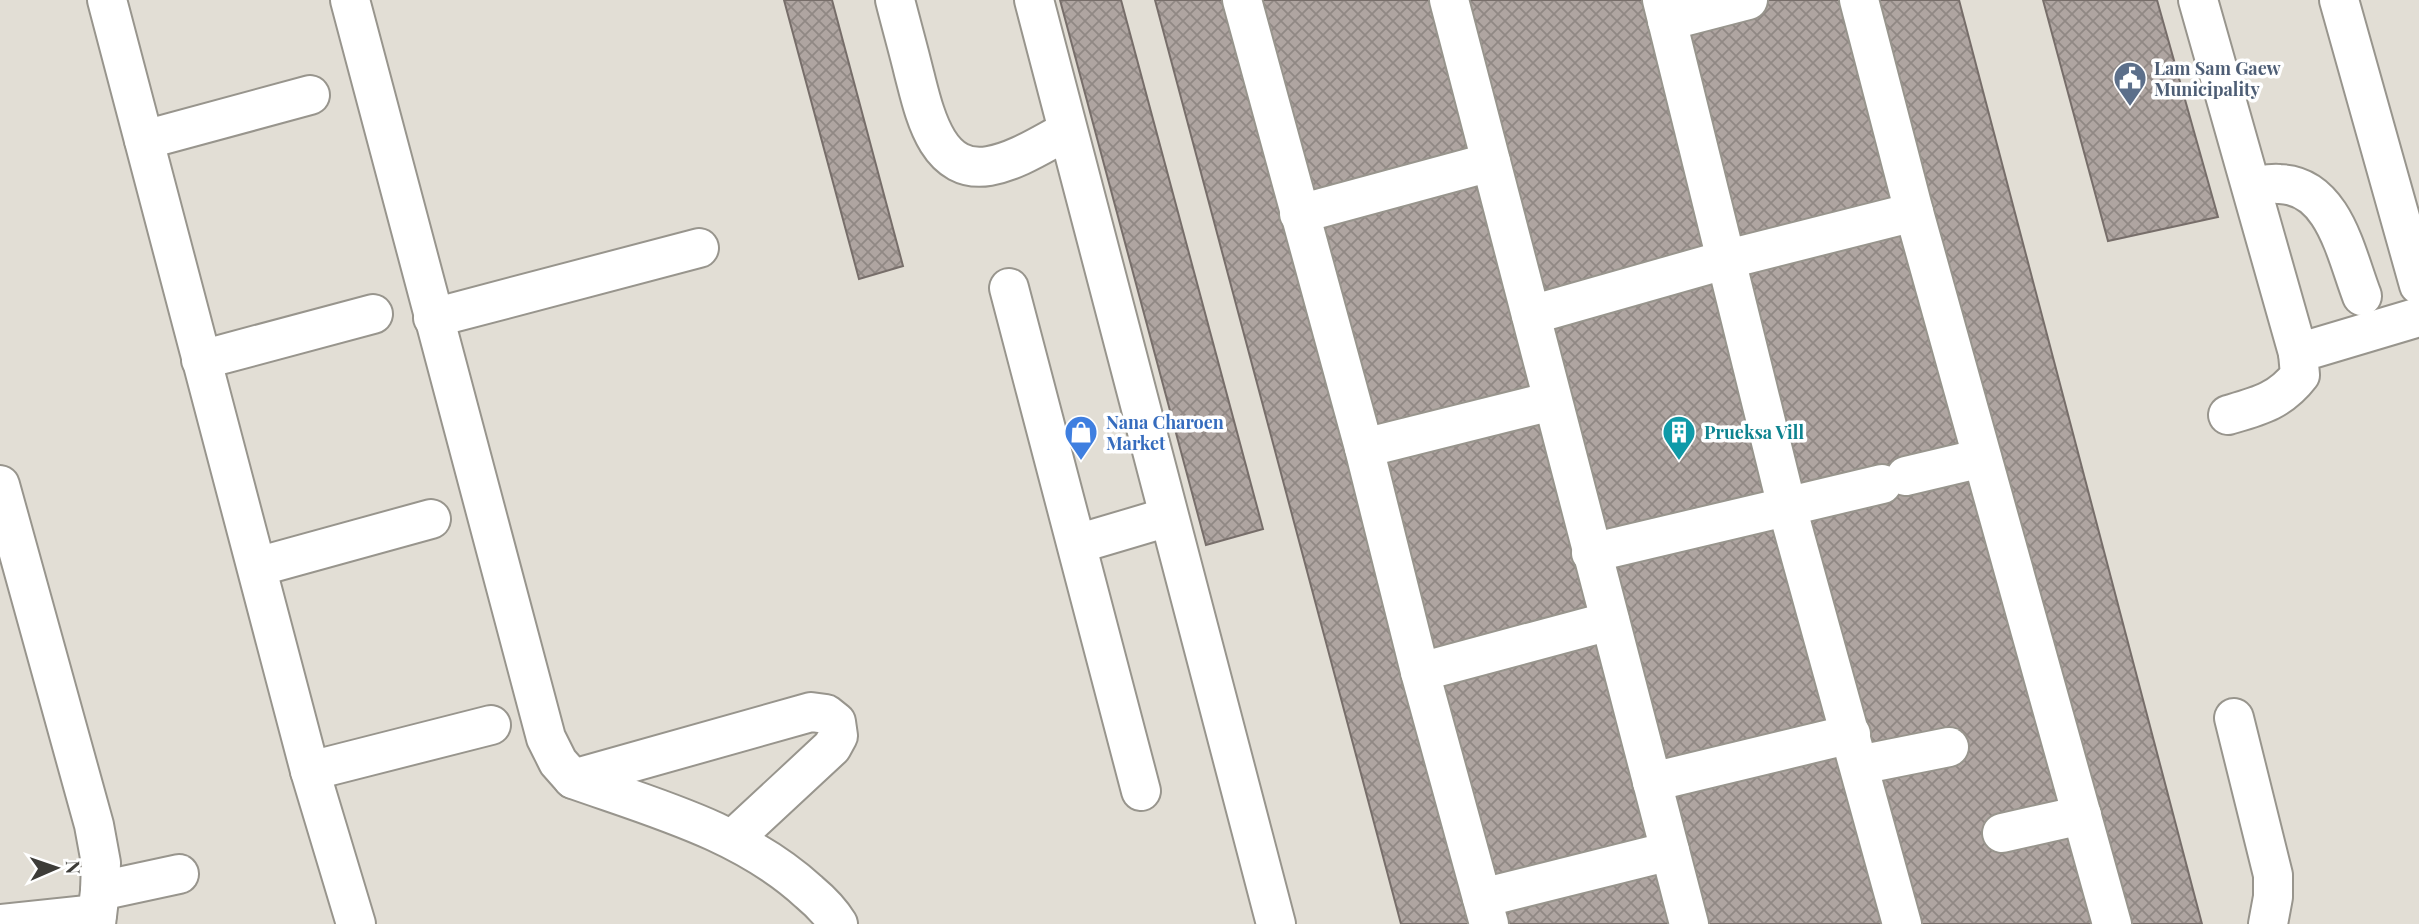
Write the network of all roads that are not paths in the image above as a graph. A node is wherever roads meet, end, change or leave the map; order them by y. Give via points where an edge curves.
1 (107, 0) edge
2 (350, 0) edge
3 (895, 0) edge
4 (1034, 0) edge
5 (1242, 0) edge
6 (1449, 0) edge
7 (1748, 0) edge
8 (1859, 0) edge
9 (2198, 0) edge
10 (2339, 0) edge
11 (1665, 11) edge
12 (310, 95) dead end
13 (1067, 131) junction
14 (144, 140) junction
15 (1491, 162) junction
16 (2252, 187) junction
17 (1914, 212) junction
18 (1299, 214) junction
19 (699, 248) dead end
20 (1728, 259) junction
21 (2419, 285) edge
22 (1009, 288) dead end
23 (2362, 296) dead end
24 (373, 314) dead end
25 (1531, 316) junction
26 (2419, 317) edge
27 (433, 318) junction
28 (2298, 353) junction
29 (201, 360) junction
30 (1552, 401) junction
31 (2228, 415) dead end
32 (1364, 448) junction
33 (1982, 458) junction
34 (0, 485) edge
35 (1787, 506) junction
36 (1168, 517) junction
37 (431, 519) dead end
38 (1077, 544) junction
39 (1591, 553) junction
40 (257, 567) junction
41 (1610, 621) junction
42 (1420, 672) junction
43 (2234, 718) dead end
44 (491, 725) dead end
45 (1949, 747) dead end
46 (1855, 750) junction
47 (310, 771) junction
48 (573, 779) junction
49 (1652, 782) junction
50 (1141, 791) dead end
51 (2082, 814) junction
52 (2002, 833) dead end
53 (733, 839) junction
54 (1670, 851) junction
55 (179, 874) dead end
56 (98, 909) edge
57 (1485, 911) edge
58 (1, 924) edge
59 (356, 924) edge
60 (838, 924) edge
61 (1276, 924) edge
62 (1689, 924) edge
63 (1902, 924) edge
64 (2112, 924) edge
65 (2268, 924) edge

1 - 14 street
2 - 27 street
3 - 13 street via 929,126 947,154 963,165 987,166 1015,158
4 - 13 street
5 - 18 street
6 - 15 street
7 - 11 street
8 - 17 street
9 - 16 street
10 - 21 street
11 - 20 street
12 - 14 street
13 - 36 street
14 - 29 street
15 - 18 street
15 - 25 street
16 - 23 street via 2298,187 2318,198 2331,215
16 - 28 street
17 - 20 street
17 - 33 street
18 - 32 street
19 - 27 street
20 - 25 street
20 - 35 street
22 - 38 street
24 - 29 street
25 - 30 street
26 - 28 street
27 - 48 street via 546,738
28 - 31 street via 2300,375 2289,390 2268,403
29 - 40 street
30 - 32 street
30 - 39 street
32 - 42 street
33 - 35 street
33 - 51 street
34 - 56 street via 94,825 101,863
35 - 39 street
35 - 46 street
36 - 38 street
36 - 61 street
37 - 40 street
38 - 50 street
39 - 41 street
40 - 47 street
41 - 42 street
41 - 49 street
42 - 57 street
43 - 65 street via 2273,874
44 - 47 street
45 - 46 street
46 - 49 street
46 - 63 street
47 - 59 street
48 - 53 street
48 - 53 street via 811,712 826,714 836,722 838,736 832,747
49 - 54 street
51 - 52 street
51 - 64 street
53 - 60 street via 789,873
54 - 57 street
54 - 62 street
55 - 56 street
56 - 58 street

